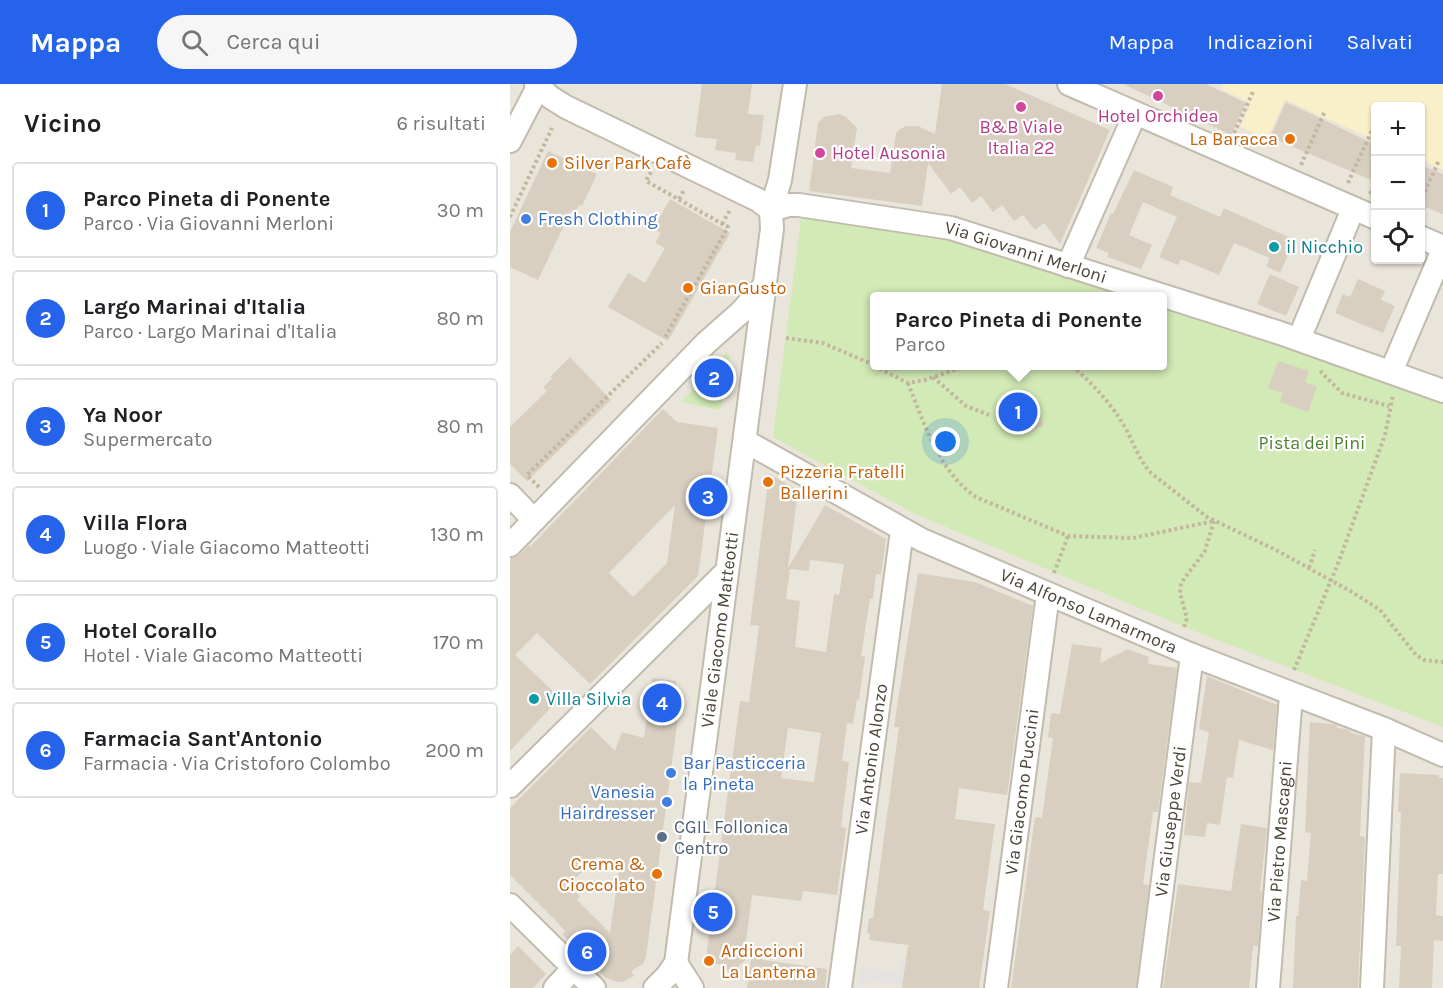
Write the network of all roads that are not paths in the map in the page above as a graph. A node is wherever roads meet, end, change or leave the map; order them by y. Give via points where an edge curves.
1 (795, 84) edge
2 (1069, 84) edge
3 (537, 85) edge
4 (1135, 114) junction
5 (512, 135) edge
6 (1346, 206) junction
7 (771, 210) junction
8 (1371, 216) edge
9 (1425, 239) edge
10 (1443, 248) edge
11 (1068, 266) junction
12 (1150, 292) edge
13 (1167, 297) edge
14 (750, 317) junction
15 (1299, 339) junction
16 (1393, 381) junction
17 (1443, 391) edge
18 (745, 441) junction
19 (510, 495) edge
20 (534, 520) junction
21 (902, 531) junction
22 (510, 545) edge
23 (727, 571) junction
24 (1051, 584) junction
25 (1192, 655) junction
26 (1291, 695) junction
27 (1384, 729) junction
28 (1443, 755) edge
29 (510, 786) edge
30 (510, 905) edge
31 (676, 963) junction
32 (574, 968) junction
33 (555, 988) edge
34 (594, 988) edge
35 (655, 988) edge
36 (692, 988) edge
37 (840, 988) edge
38 (996, 988) edge
39 (1149, 988) edge
40 (1268, 988) edge
41 (1372, 988) edge

1 - 7 street via 780,180
2 - 4 street
3 - 5 street
3 - 7 street via 566,107 758,200
4 - 6 street
4 - 11 street
6 - 8 street
6 - 15 street via 1341,238
7 - 11 street, Via Giovanni Merloni via 799,205 941,226
7 - 14 street via 764,286
9 - 10 street
10 - 16 street
11 - 12 street, Via Giovanni Merloni
13 - 15 street, Via Giovanni Merloni
14 - 18 street, Viale Giacomo Matteotti
14 - 20 street via 706,343
15 - 16 street, Via Giovanni Merloni
16 - 17 street, Via Giovanni Merloni
18 - 21 street, Via Alfonso Lamarmora
18 - 23 street, Viale Giacomo Matteotti
19 - 20 street
20 - 22 street
21 - 24 street, Via Alfonso Lamarmora
21 - 37 street, Via Antonio Alonzo
23 - 29 street
23 - 31 street, Viale Giacomo Matteotti
24 - 25 street, Via Alfonso Lamarmora
24 - 38 street, Via Giacomo Puccini
25 - 26 street, Via Alfonso Lamarmora
25 - 39 street, Via Giuseppe Verdi
26 - 27 street, Via Alfonso Lamarmora
26 - 40 street, Via Pietro Mascagni
27 - 28 street, Via Alfonso Lamarmora
27 - 41 street
30 - 32 street
31 - 35 street
31 - 36 street
32 - 33 street
32 - 34 street

